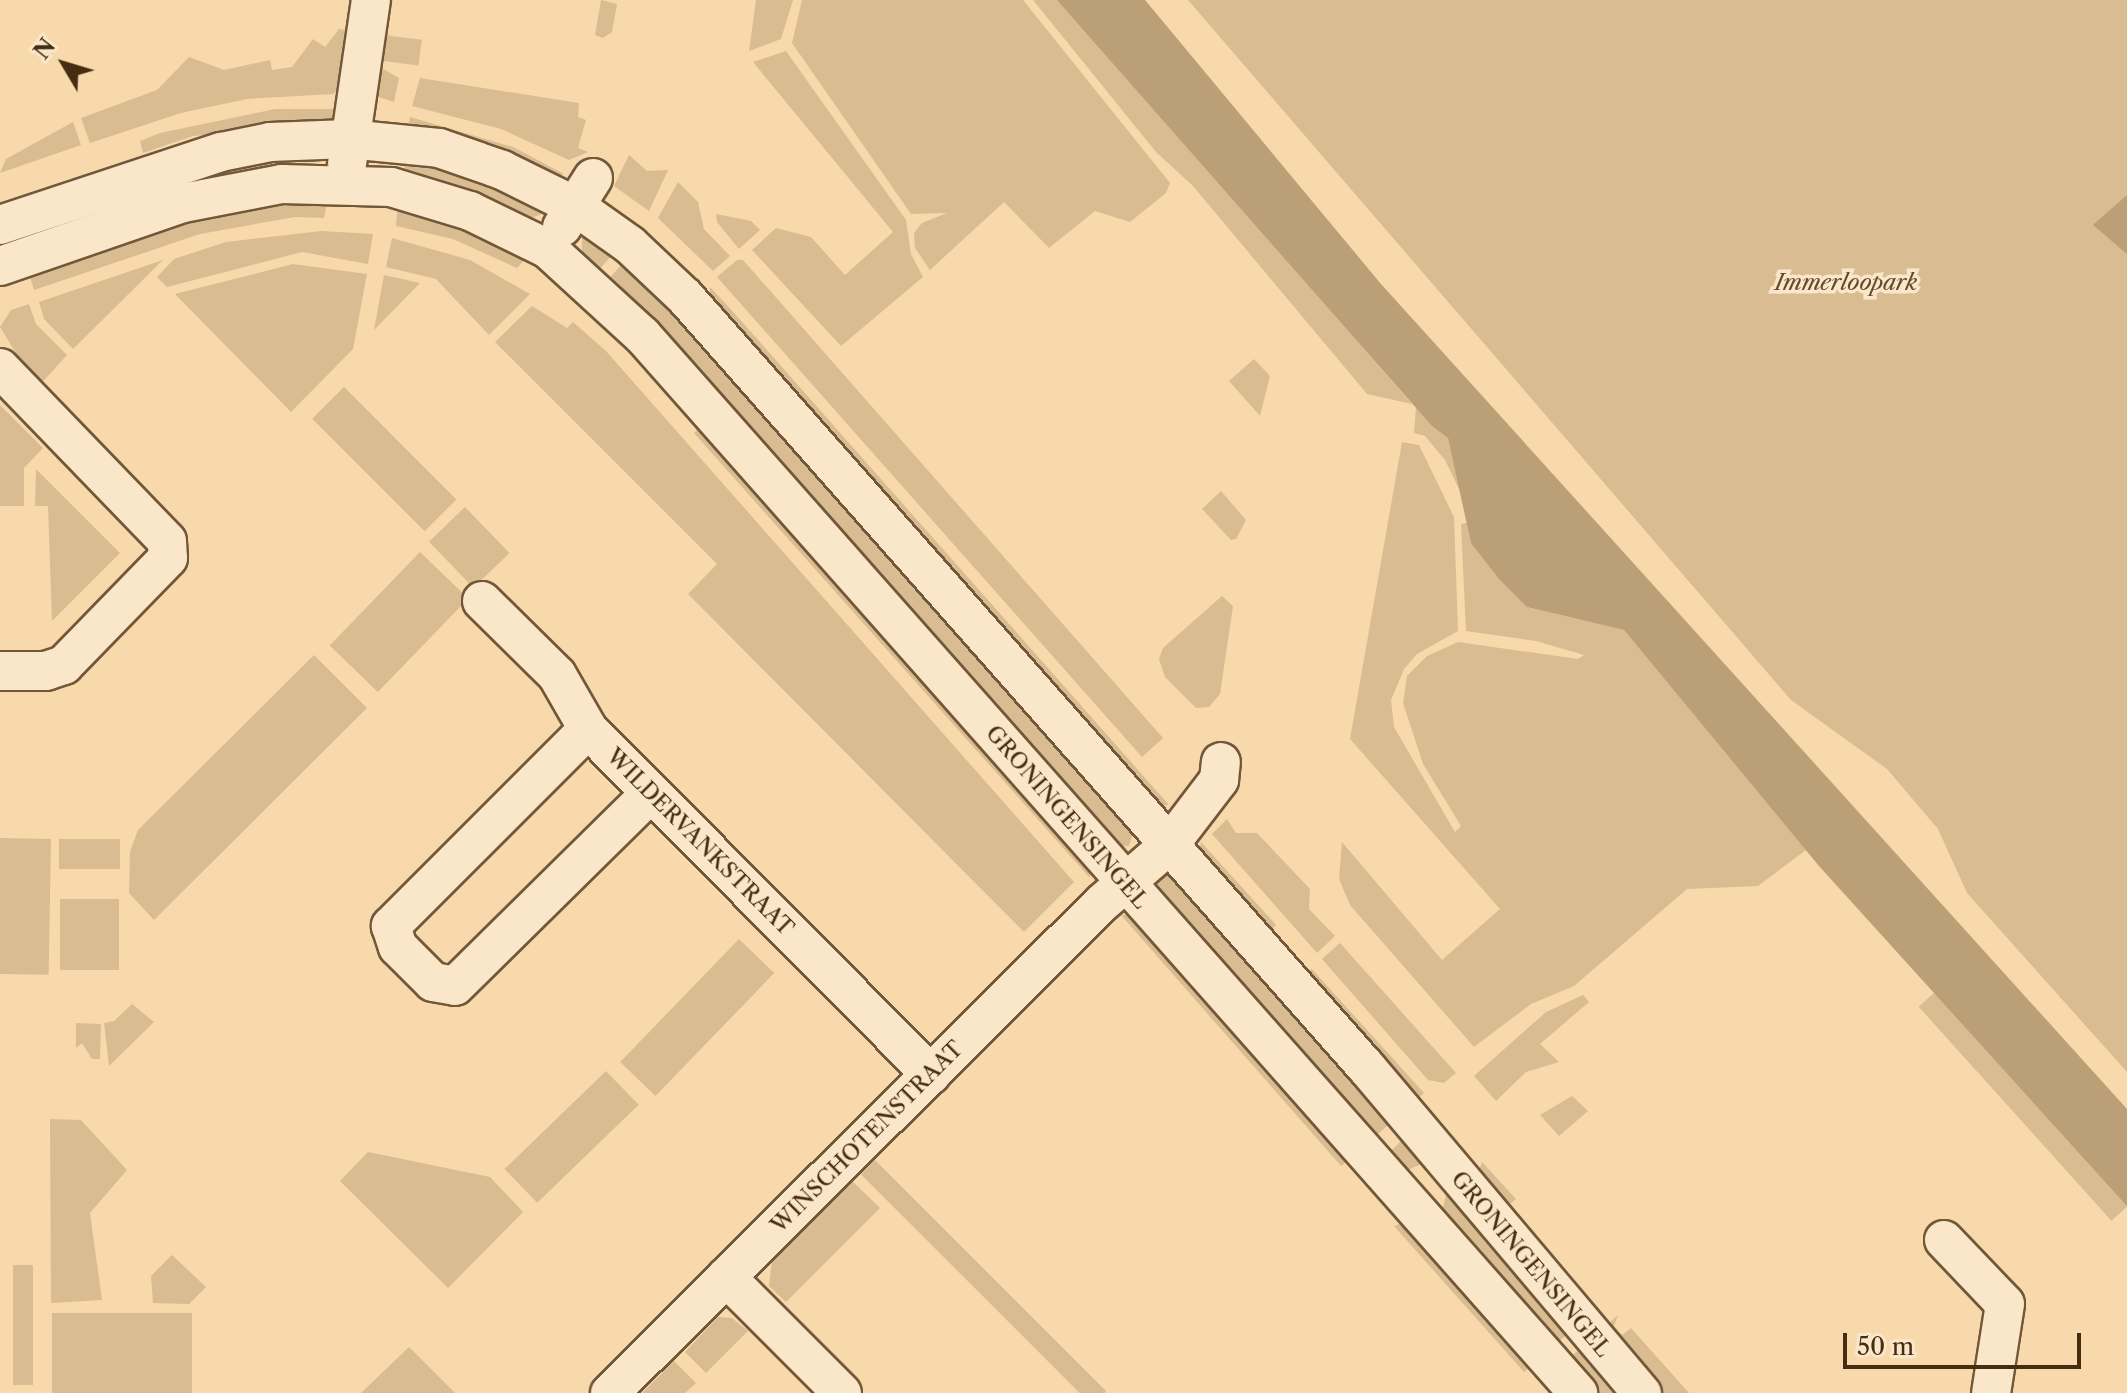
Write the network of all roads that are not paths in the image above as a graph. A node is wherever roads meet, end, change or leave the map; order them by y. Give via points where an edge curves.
1 (371, 0) edge
2 (348, 139) junction
3 (346, 182) junction
4 (584, 192) junction
5 (0, 225) edge
6 (548, 249) junction
7 (0, 266) edge
8 (0, 368) edge
9 (482, 601) dead end
10 (0, 671) edge
11 (588, 729) junction
12 (1221, 762) dead end
13 (651, 793) junction
14 (1170, 844) junction
15 (1125, 883) junction
16 (931, 1075) junction
17 (1944, 1240) dead end
18 (726, 1277) junction
19 (610, 1393) edge
20 (842, 1393) edge
21 (1578, 1393) edge
22 (1642, 1393) edge
23 (1991, 1393) edge

1 - 2 street
2 - 3 street
2 - 4 street, GRONINGENSINGEL via 439,148
2 - 5 street, GRONINGENSINGEL via 270,142 221,152
3 - 6 street, GRONINGENSINGEL via 391,187 470,211
3 - 7 street, GRONINGENSINGEL via 221,193
4 - 6 street
4 - 14 street, GRONINGENSINGEL via 685,297
6 - 15 street, GRONINGENSINGEL via 642,335
8 - 10 street via 167,541 168,558 64,665
9 - 11 street, WILDERVANKSTRAAT via 557,675
11 - 13 street, WILDERVANKSTRAAT
11 - 13 street via 391,926 398,947 433,982 455,986
12 - 14 street via 1219,780
13 - 16 street, WILDERVANKSTRAAT
14 - 15 street, WINSCHOTENSTRAAT
14 - 22 street, GRONINGENSINGEL
15 - 16 street, WINSCHOTENSTRAAT
15 - 21 street, GRONINGENSINGEL
16 - 18 street, WINSCHOTENSTRAAT
17 - 23 street via 2005,1304
18 - 19 street, WINSCHOTENSTRAAT
18 - 20 street

